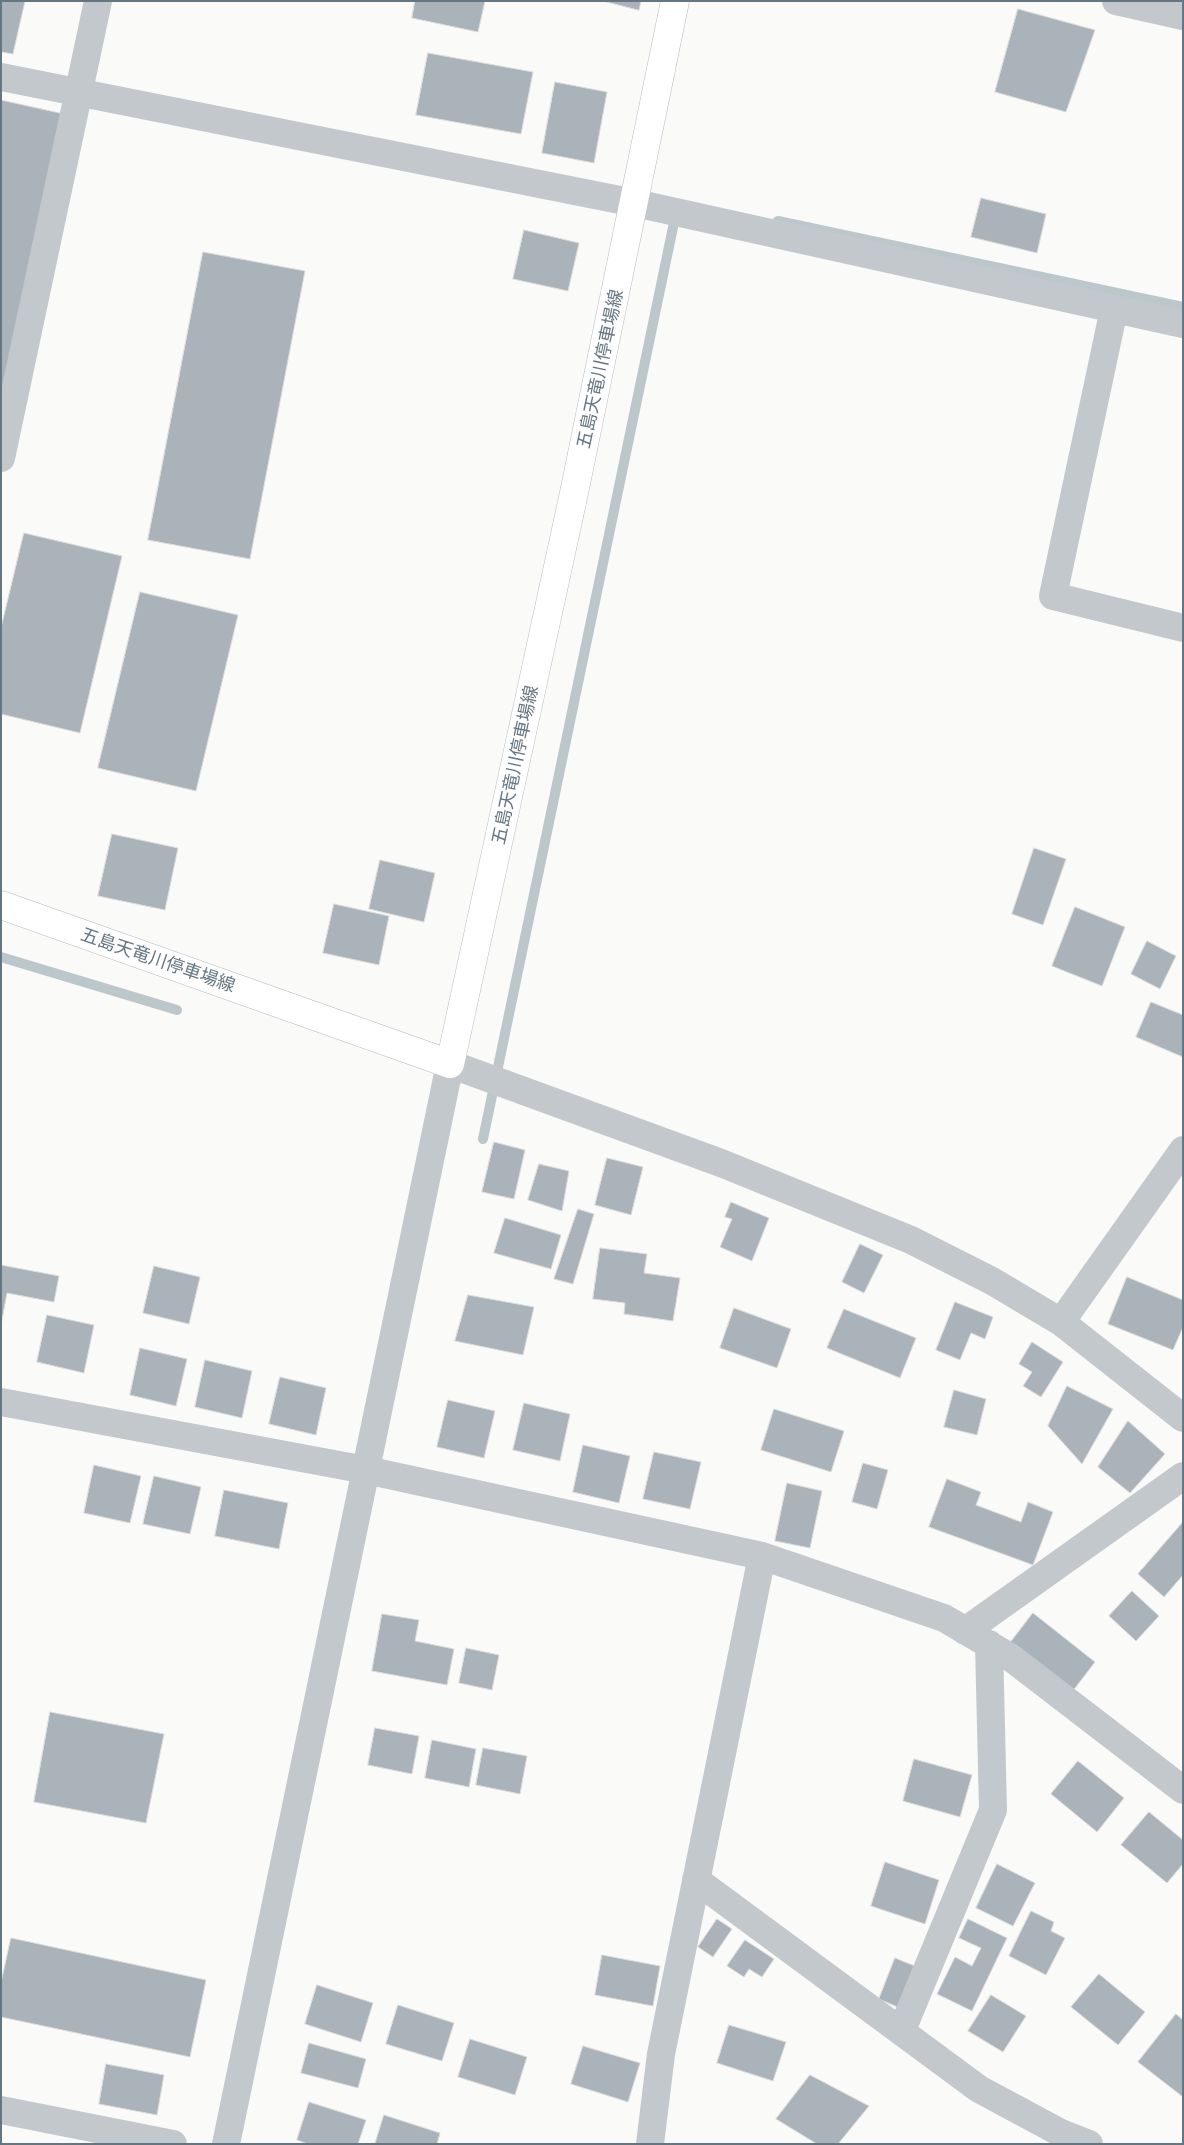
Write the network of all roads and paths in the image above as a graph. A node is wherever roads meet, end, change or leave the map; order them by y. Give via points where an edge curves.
1 (98, 1) edge
2 (675, 1) edge
3 (1116, 1) edge
4 (1183, 16) edge
5 (1, 77) edge
6 (79, 93) junction
7 (635, 203) junction
8 (1114, 309) junction
9 (1183, 324) edge
10 (1, 458) edge
11 (1183, 628) edge
12 (1, 905) edge
13 (450, 1064) junction
14 (1183, 1150) edge
15 (1061, 1322) junction
16 (1, 1402) edge
17 (1183, 1418) edge
18 (366, 1470) junction
19 (1183, 1476) edge
20 (762, 1556) junction
21 (965, 1631) junction
22 (989, 1644) junction
23 (1183, 1790) edge
24 (696, 1880) junction
25 (902, 2030) junction
26 (1, 2110) edge
27 (173, 2144) edge
28 (226, 2144) edge
29 (650, 2144) edge
30 (1090, 2144) edge

1 - 6 street
2 - 7 main road, 五島天竜川停車場線
3 - 4 street
5 - 6 street
6 - 7 street
6 - 10 street
7 - 8 street
7 - 13 main road, 五島天竜川停車場線
8 - 9 street
8 - 11 street via 1053,596
12 - 13 main road, 五島天竜川停車場線
13 - 15 street via 721,1163 911,1240 992,1281
13 - 18 street
14 - 15 street
15 - 17 street
16 - 18 street
18 - 20 street
18 - 28 street
19 - 21 street
20 - 21 street via 944,1618
20 - 24 street
21 - 22 street
22 - 23 street
22 - 25 street via 993,1810
24 - 25 street
24 - 29 street via 661,2054
25 - 30 street via 979,2089 1061,2133
26 - 27 street

